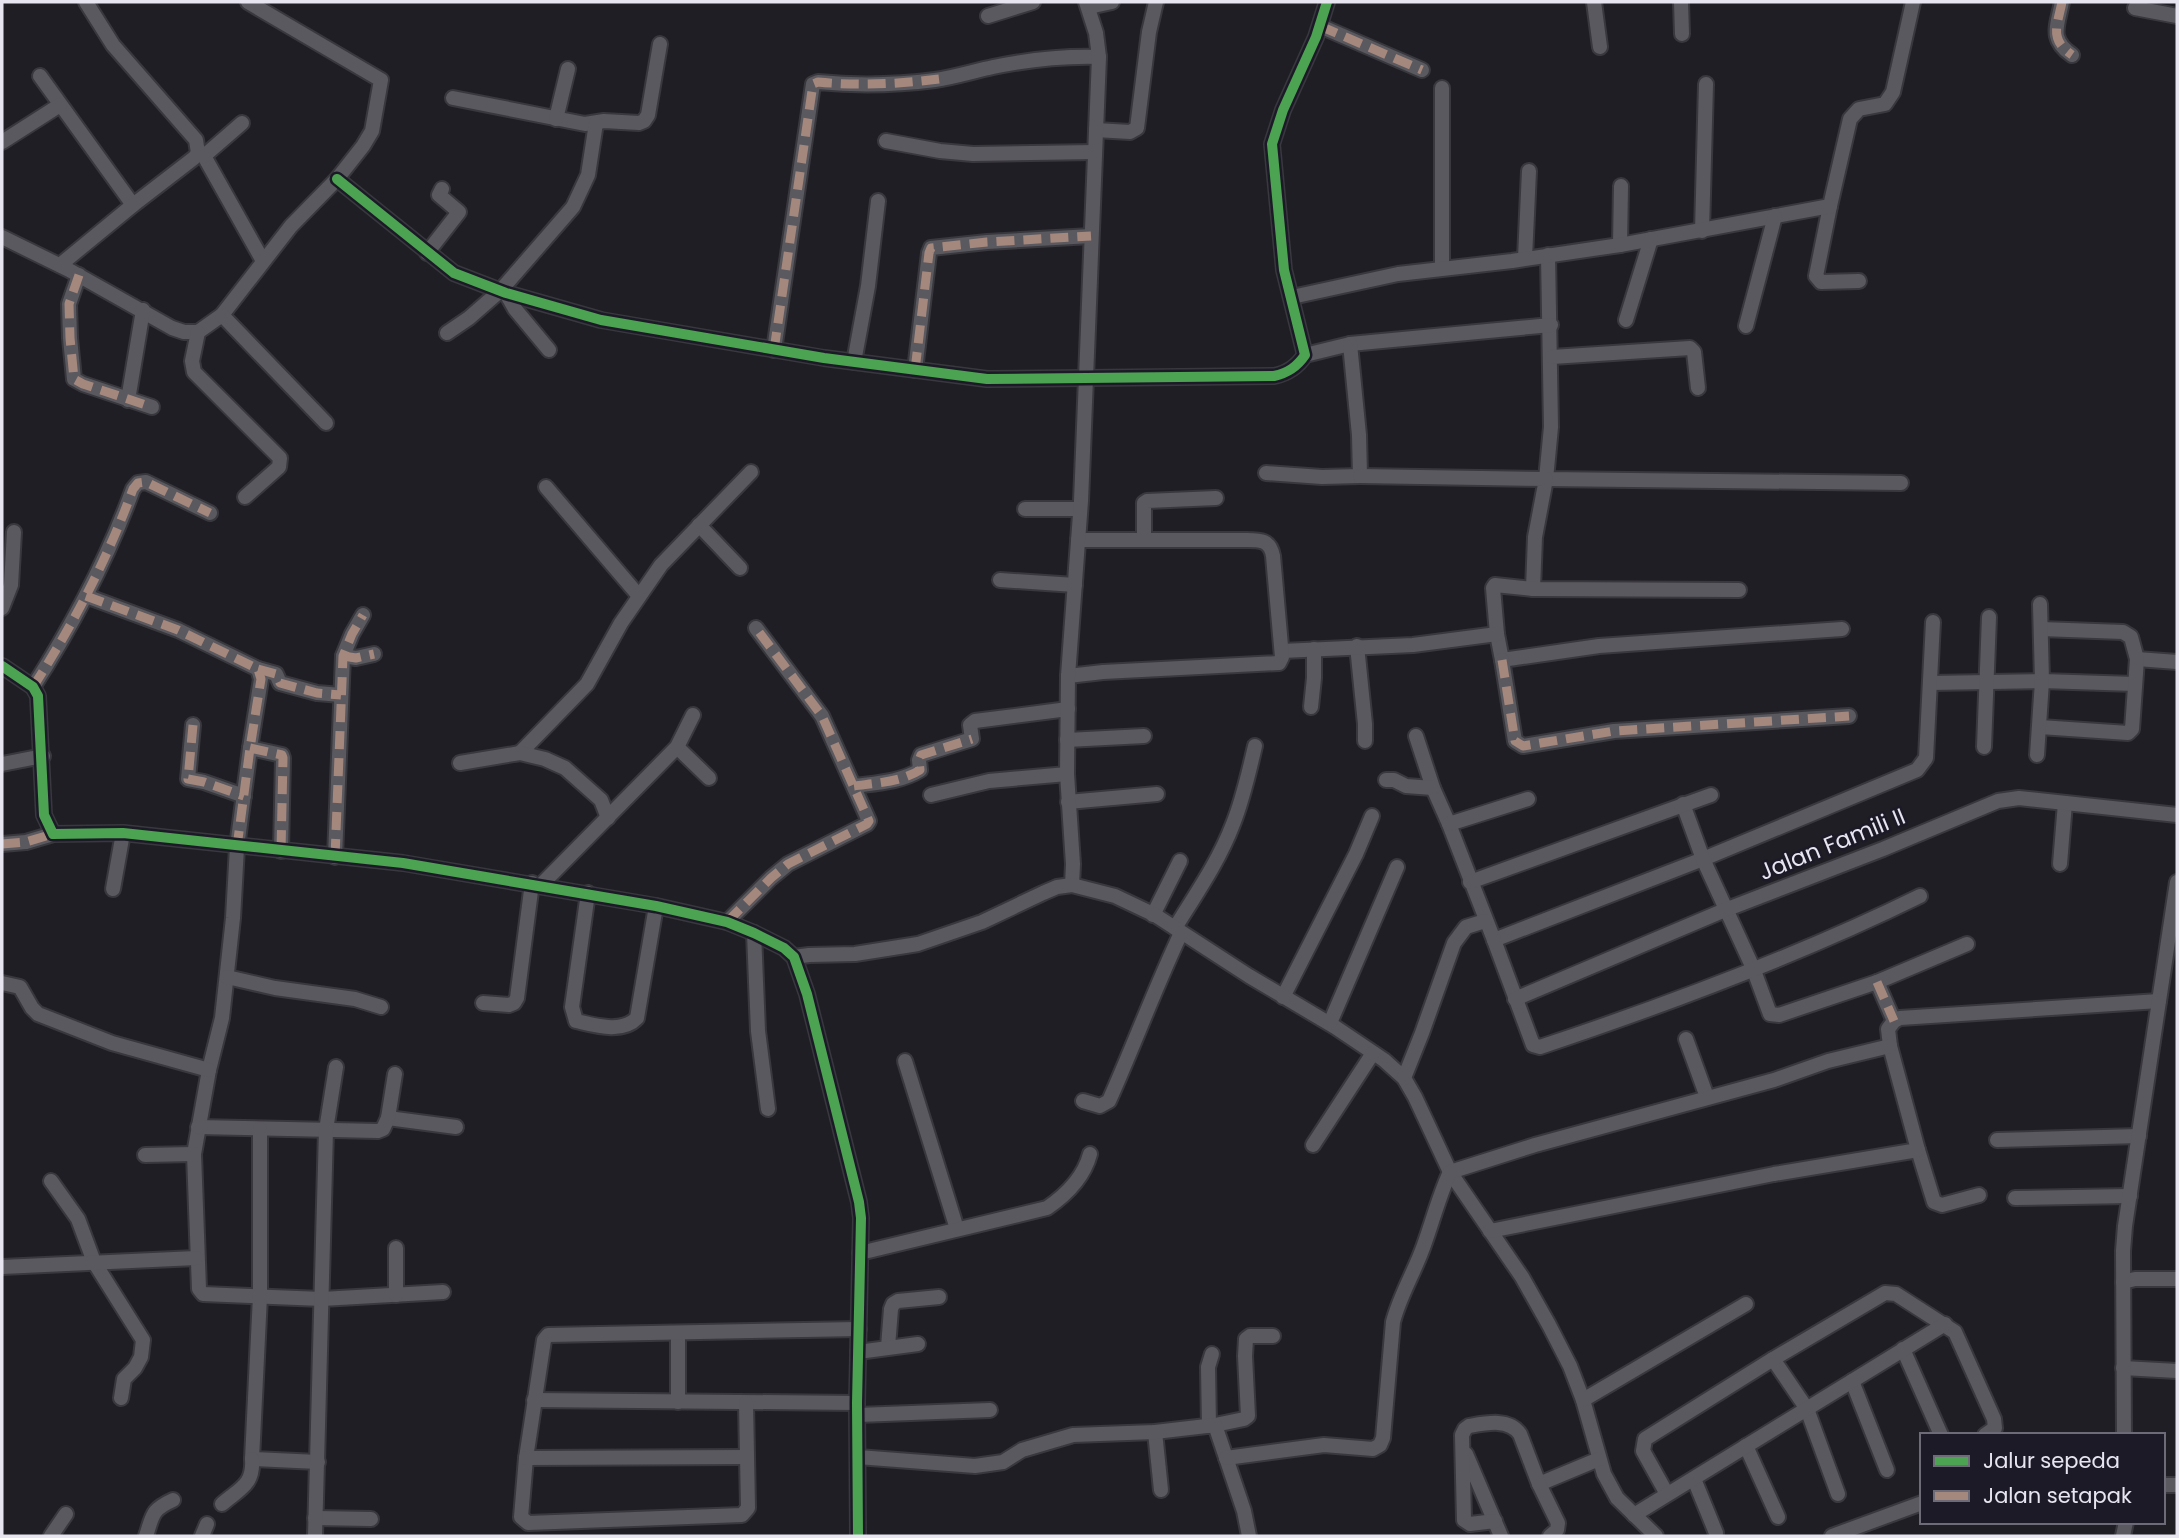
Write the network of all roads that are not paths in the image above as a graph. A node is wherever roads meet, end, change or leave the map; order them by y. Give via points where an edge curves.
1 (86, 2) edge
2 (248, 2) edge
3 (1033, 2) edge
4 (1112, 2) edge
5 (1156, 2) edge
6 (1327, 2) edge
7 (1594, 2) edge
8 (1681, 2) edge
9 (1913, 2) edge
10 (2062, 2) edge
11 (1088, 4) edge
12 (2135, 8) dead end
13 (988, 16) dead end
14 (2177, 16) edge
15 (1320, 26) junction
16 (1682, 34) dead end
17 (660, 44) dead end
18 (1600, 47) dead end
19 (2072, 55) dead end
20 (1099, 57) junction
21 (568, 69) dead end
22 (1422, 70) dead end
23 (40, 76) dead end
24 (1706, 84) dead end
25 (1442, 88) dead end
26 (453, 98) dead end
27 (61, 105) junction
28 (556, 119) junction
29 (242, 123) dead end
30 (596, 123) junction
31 (1096, 130) junction
32 (886, 141) dead end
33 (2, 142) edge
34 (1095, 152) junction
35 (201, 154) junction
36 (1529, 171) dead end
37 (337, 179) junction
38 (1620, 186) dead end
39 (442, 189) dead end
40 (878, 201) dead end
41 (133, 205) junction
42 (1830, 206) junction
43 (1775, 216) junction
44 (1702, 231) junction
45 (1091, 236) junction
46 (2, 237) edge
47 (1651, 239) junction
48 (1620, 244) junction
49 (427, 253) junction
50 (1548, 256) junction
51 (1525, 258) junction
52 (263, 261) junction
53 (60, 265) junction
54 (1442, 268) junction
55 (79, 275) junction
56 (1860, 281) dead end
57 (503, 292) junction
58 (1292, 298) junction
59 (143, 310) junction
60 (222, 315) junction
61 (1626, 320) dead end
62 (1551, 325) junction
63 (1746, 326) dead end
64 (198, 332) junction
65 (447, 333) dead end
66 (1349, 344) junction
67 (549, 350) dead end
68 (774, 350) junction
69 (1305, 355) junction
70 (1552, 357) junction
71 (854, 362) junction
72 (915, 370) junction
73 (1087, 379) junction
74 (1698, 388) dead end
75 (128, 400) junction
76 (152, 407) dead end
77 (326, 423) dead end
78 (751, 472) dead end
79 (1266, 473) dead end
80 (1360, 476) junction
81 (1546, 479) junction
82 (1901, 483) dead end
83 (546, 487) dead end
84 (244, 497) dead end
85 (1216, 498) dead end
86 (1025, 509) dead end
87 (1080, 509) junction
88 (210, 513) dead end
89 (699, 525) junction
90 (14, 532) dead end
91 (1078, 540) junction
92 (1144, 540) junction
93 (740, 568) dead end
94 (1000, 580) dead end
95 (1075, 584) junction
96 (1532, 589) junction
97 (1739, 590) dead end
98 (86, 596) junction
99 (639, 596) junction
100 (2040, 604) dead end
101 (2, 608) edge
102 (363, 615) dead end
103 (1989, 617) dead end
104 (1933, 622) dead end
105 (756, 628) dead end
106 (1842, 629) dead end
107 (2041, 629) junction
108 (1497, 634) junction
109 (1357, 646) junction
110 (1314, 649) junction
111 (1282, 651) junction
112 (374, 654) dead end
113 (343, 656) junction
114 (2137, 659) junction
115 (1502, 660) junction
116 (2177, 662) edge
117 (2, 666) edge
118 (258, 669) junction
119 (1068, 676) junction
120 (2042, 681) junction
121 (1987, 682) junction
122 (1930, 683) junction
123 (2135, 684) junction
124 (33, 687) junction
125 (341, 695) junction
126 (1311, 707) dead end
127 (1068, 709) junction
128 (692, 715) dead end
129 (1849, 716) dead end
130 (193, 725) dead end
131 (2040, 727) junction
132 (1144, 736) dead end
133 (1416, 736) dead end
134 (1067, 740) junction
135 (1365, 741) dead end
136 (1255, 746) dead end
137 (677, 747) junction
138 (1984, 747) dead end
139 (250, 748) junction
140 (520, 753) junction
141 (2038, 755) dead end
142 (43, 757) junction
143 (460, 763) dead end
144 (2, 764) edge
145 (1067, 774) junction
146 (709, 778) dead end
147 (1386, 780) dead end
148 (854, 786) junction
149 (1433, 788) junction
150 (1157, 794) dead end
151 (1711, 794) dead end
152 (931, 795) dead end
153 (244, 796) junction
154 (1528, 799) dead end
155 (1068, 802) junction
156 (2065, 803) junction
157 (1683, 804) junction
158 (2177, 815) edge
159 (1372, 816) dead end
160 (608, 818) junction
161 (1449, 824) junction
162 (123, 833) junction
163 (53, 834) junction
164 (2, 844) edge
165 (237, 847) junction
166 (281, 851) junction
167 (335, 857) junction
168 (1703, 859) junction
169 (1180, 861) dead end
170 (2060, 864) dead end
171 (1396, 867) dead end
172 (1470, 882) junction
173 (2177, 882) edge
174 (536, 884) junction
175 (1072, 885) junction
176 (113, 889) dead end
177 (588, 893) junction
178 (1920, 896) dead end
179 (656, 906) junction
180 (1725, 910) junction
181 (1153, 915) junction
182 (1485, 921) junction
183 (727, 922) junction
184 (1178, 930) junction
185 (754, 933) junction
186 (1494, 940) junction
187 (1967, 944) dead end
188 (794, 957) junction
189 (1753, 968) junction
190 (227, 977) junction
191 (1877, 982) junction
192 (2, 983) edge
193 (1283, 997) junction
194 (1515, 999) junction
195 (2159, 1001) junction
196 (483, 1003) dead end
197 (381, 1007) dead end
198 (1894, 1021) junction
199 (1329, 1023) junction
200 (1686, 1039) dead end
201 (1890, 1046) junction
202 (1373, 1053) junction
203 (905, 1060) dead end
204 (336, 1067) dead end
205 (209, 1070) junction
206 (395, 1074) dead end
207 (1404, 1077) junction
208 (1707, 1097) junction
209 (1083, 1101) dead end
210 (768, 1109) dead end
211 (388, 1118) junction
212 (198, 1127) junction
213 (456, 1127) dead end
214 (260, 1129) junction
215 (327, 1130) junction
216 (2138, 1136) junction
217 (1997, 1140) dead end
218 (1313, 1145) dead end
219 (1918, 1150) junction
220 (194, 1154) junction
221 (1090, 1154) dead end
222 (145, 1155) dead end
223 (1450, 1172) junction
224 (51, 1181) dead end
225 (1979, 1195) dead end
226 (2130, 1196) junction
227 (2015, 1198) dead end
228 (957, 1228) junction
229 (1490, 1231) junction
230 (396, 1248) dead end
231 (860, 1252) junction
232 (196, 1258) junction
233 (94, 1262) junction
234 (2, 1266) edge
235 (2177, 1279) edge
236 (2123, 1282) junction
237 (443, 1292) dead end
238 (396, 1294) junction
239 (260, 1296) junction
240 (939, 1297) dead end
241 (322, 1299) junction
242 (1746, 1304) dead end
243 (1945, 1324) junction
244 (859, 1329) junction
245 (678, 1334) junction
246 (1273, 1336) dead end
247 (918, 1344) dead end
248 (888, 1347) junction
249 (1903, 1349) junction
250 (859, 1352) junction
251 (1212, 1354) dead end
252 (1773, 1359) junction
253 (2123, 1368) junction
254 (2177, 1371) edge
255 (1852, 1381) junction
256 (121, 1398) dead end
257 (534, 1400) junction
258 (1583, 1401) junction
259 (678, 1402) junction
260 (746, 1403) junction
261 (858, 1409) junction
262 (1807, 1409) junction
263 (990, 1410) dead end
264 (1212, 1426) junction
265 (1155, 1432) junction
266 (1940, 1433) edge
267 (1988, 1433) edge
268 (2124, 1433) edge
269 (1746, 1446) junction
270 (1462, 1447) junction
271 (747, 1457) junction
272 (858, 1457) junction
273 (526, 1458) junction
274 (1226, 1458) junction
275 (252, 1459) junction
276 (1599, 1459) junction
277 (318, 1462) junction
278 (1886, 1470) dead end
279 (1694, 1479) junction
280 (1539, 1485) junction
281 (1161, 1490) dead end
282 (1667, 1494) junction
283 (1838, 1494) dead end
284 (173, 1500) dead end
285 (222, 1504) dead end
286 (1920, 1504) edge
287 (66, 1514) dead end
288 (1634, 1516) junction
289 (1778, 1517) dead end
290 (316, 1518) junction
291 (371, 1519) dead end
292 (1495, 1521) junction
293 (1716, 1533) dead end
294 (51, 1536) edge
295 (146, 1536) edge
296 (315, 1536) edge
297 (858, 1536) edge
298 (1249, 1536) edge
299 (1501, 1536) edge
300 (1550, 1536) edge
301 (1656, 1536) edge
302 (1832, 1536) edge

1 - 35 street via 113,45 196,141
2 - 37 street via 381,80 372,131
3 - 13 street
4 - 11 street
5 - 31 street via 1137,128 1130,132
6 - 15 street
7 - 18 street
8 - 16 street
9 - 42 street via 1893,92 1885,104 1859,109 1850,119
10 - 19 street via 2057,40
11 - 20 street
12 - 14 street
15 - 22 street
15 - 58 street via 1272,144 1280,242
17 - 30 street via 645,121
20 - 31 street
20 - 68 street via 996,67 903,84 813,84
21 - 28 street
23 - 27 street
24 - 44 street
25 - 54 street
26 - 28 street
27 - 33 street
27 - 41 street
28 - 30 street
29 - 35 street
30 - 57 street via 588,175 573,208
31 - 34 street
32 - 34 street via 973,154
34 - 45 street
35 - 41 street
35 - 52 street
36 - 51 street
37 - 49 street
37 - 52 street
38 - 48 street
39 - 49 street via 439,195 459,212
40 - 71 street via 869,286
41 - 53 street
42 - 43 street
42 - 56 street via 1816,276 1821,282
43 - 44 street
43 - 63 street
44 - 47 street
45 - 72 street via 932,248
45 - 73 street
46 - 53 street
47 - 48 street
47 - 61 street
48 - 50 street
49 - 57 street via 454,274
50 - 51 street
50 - 62 street
51 - 54 street
52 - 60 street
53 - 55 street
54 - 58 street
55 - 59 street
55 - 75 street via 69,304 74,379
57 - 65 street
57 - 67 street
57 - 68 street via 601,320
58 - 69 street
59 - 64 street via 172,328
59 - 75 street
60 - 64 street
60 - 77 street
62 - 66 street
62 - 70 street
64 - 84 street via 191,361 194,372 280,458 279,467
66 - 69 street
66 - 80 street
68 - 71 street
69 - 73 street via 1287,373 1274,376
70 - 74 street via 1690,348
70 - 81 street
71 - 72 street
72 - 73 street via 987,379
73 - 87 street
75 - 76 street
78 - 89 street
79 - 80 street
80 - 81 street
81 - 82 street
81 - 96 street via 1535,537
83 - 99 street
85 - 92 street via 1147,501
86 - 87 street
87 - 91 street
88 - 98 street via 146,482 138,483
89 - 93 street
89 - 99 street
90 - 101 street via 11,585
91 - 92 street
91 - 95 street
92 - 111 street via 1268,542
94 - 95 street
95 - 119 street
96 - 97 street
96 - 108 street via 1495,585
98 - 118 street via 178,630
98 - 124 street
99 - 140 street via 587,684
100 - 107 street
102 - 113 street
103 - 121 street
104 - 122 street
105 - 148 street via 822,716
106 - 115 street via 1599,646
107 - 114 street via 2123,632 2131,637
107 - 120 street
108 - 109 street via 1413,645
108 - 115 street
109 - 110 street
109 - 135 street
110 - 111 street
110 - 126 street
111 - 119 street via 1279,663
112 - 113 street
113 - 125 street
114 - 116 street
114 - 123 street
115 - 129 street via 1515,741 1523,746 1614,731
117 - 124 street
118 - 125 street via 276,674 280,683
118 - 139 street via 261,679
119 - 127 street
120 - 121 street
120 - 123 street
120 - 131 street
121 - 122 street
121 - 138 street
122 - 168 street via 1926,758 1917,770
123 - 131 street via 2132,729 2127,733
124 - 142 street via 40,708
125 - 167 street
127 - 134 street
127 - 148 street via 975,721 970,725 972,739 921,755 916,773
128 - 137 street
130 - 153 street via 188,779
131 - 141 street
132 - 134 street
133 - 149 street
134 - 145 street
136 - 184 street via 1233,826
137 - 146 street
137 - 160 street
139 - 153 street
139 - 166 street via 284,758
140 - 143 street
140 - 160 street via 565,768 601,800
142 - 144 street
142 - 163 street via 44,815
145 - 152 street via 989,781
145 - 155 street
147 - 149 street
148 - 183 street via 869,818 867,824 788,864
149 - 161 street
150 - 155 street
151 - 157 street
153 - 165 street
154 - 161 street
155 - 175 street
156 - 158 street, Jalan Famili II
156 - 170 street
156 - 180 street, Jalan Famili II via 2019,798 1998,801
157 - 168 street
157 - 172 street
159 - 193 street
160 - 174 street
161 - 172 street
162 - 163 street
162 - 165 street
162 - 176 street
163 - 164 street
165 - 166 street
165 - 190 street
166 - 167 street
167 - 174 street
168 - 180 street
168 - 186 street
169 - 181 street
171 - 199 street
172 - 182 street
173 - 195 street
174 - 177 street
174 - 196 street via 517,998 509,1005
175 - 181 street via 1115,896
175 - 188 street via 918,944
177 - 179 street
177 - 179 street via 572,1007 576,1021 600,1027 626,1026 637,1018
178 - 189 street
179 - 183 street
180 - 189 street
180 - 194 street, Jalan Famili II
181 - 184 street
182 - 186 street
182 - 207 street via 1466,927 1454,943
183 - 185 street
184 - 193 street
184 - 209 street via 1109,1101 1100,1106
185 - 188 street
185 - 210 street via 758,1031
186 - 194 street
187 - 191 street
188 - 231 street via 859,1202
189 - 191 street via 1770,1014 1775,1015
189 - 194 street via 1645,1012 1540,1047 1532,1045
190 - 197 street
190 - 205 street
191 - 198 street
192 - 205 street via 20,987 38,1014 112,1043
193 - 199 street
195 - 198 street via 1912,1016
195 - 216 street
198 - 201 street via 1888,1029
199 - 202 street
200 - 208 street
201 - 208 street
201 - 219 street
202 - 207 street
202 - 218 street
203 - 228 street
204 - 215 street
205 - 212 street
206 - 211 street
207 - 223 street
208 - 223 street
211 - 213 street
211 - 215 street via 378,1131
212 - 214 street
212 - 220 street
214 - 215 street
214 - 239 street
215 - 241 street
216 - 217 street
216 - 226 street
219 - 225 street via 1934,1202 1942,1205
219 - 229 street
220 - 222 street
220 - 232 street
221 - 228 street via 1074,1184 1047,1208
223 - 229 street
223 - 274 street via 1395,1314 1380,1445 1373,1450 1324,1445
224 - 233 street via 78,1219
226 - 227 street
226 - 236 street
228 - 231 street
229 - 258 street via 1549,1325
230 - 238 street
231 - 244 street
232 - 233 street
232 - 239 street via 200,1292
233 - 234 street
233 - 256 street via 143,1340 141,1357 124,1379
235 - 236 street
236 - 253 street
237 - 238 street
238 - 241 street
239 - 241 street
239 - 275 street
240 - 248 street via 893,1304
241 - 277 street
242 - 258 street
243 - 249 street
243 - 252 street via 1896,1294 1885,1293
243 - 267 street via 1955,1332 1994,1419 1995,1427
244 - 245 street
244 - 250 street
245 - 257 street via 548,1335
245 - 259 street
246 - 264 street via 1246,1339 1248,1416
247 - 248 street
248 - 250 street
249 - 255 street
249 - 266 street
250 - 261 street
251 - 264 street via 1208,1367
252 - 262 street
252 - 282 street via 1645,1438 1643,1451
253 - 254 street
253 - 268 street
255 - 262 street
255 - 278 street
257 - 259 street
257 - 273 street
258 - 276 street
259 - 260 street
260 - 261 street
260 - 271 street
261 - 263 street
261 - 272 street
262 - 269 street
262 - 283 street
264 - 265 street
264 - 274 street
265 - 272 street via 1073,1435 989,1465
265 - 281 street
269 - 279 street
269 - 289 street
270 - 280 street via 1462,1435 1469,1426 1507,1423 1520,1434
270 - 292 street
270 - 292 street via 1464,1520 1470,1524
271 - 273 street
271 - 273 street via 748,1508 742,1516 528,1523 520,1514
272 - 297 street
274 - 298 street
275 - 277 street
275 - 285 street via 249,1481
276 - 280 street
276 - 288 street via 1617,1498
277 - 290 street
279 - 282 street
279 - 293 street
280 - 300 street via 1558,1523 1558,1530
282 - 288 street
284 - 295 street via 155,1510
286 - 302 street
287 - 294 street
288 - 301 street
290 - 291 street
290 - 296 street
292 - 299 street

